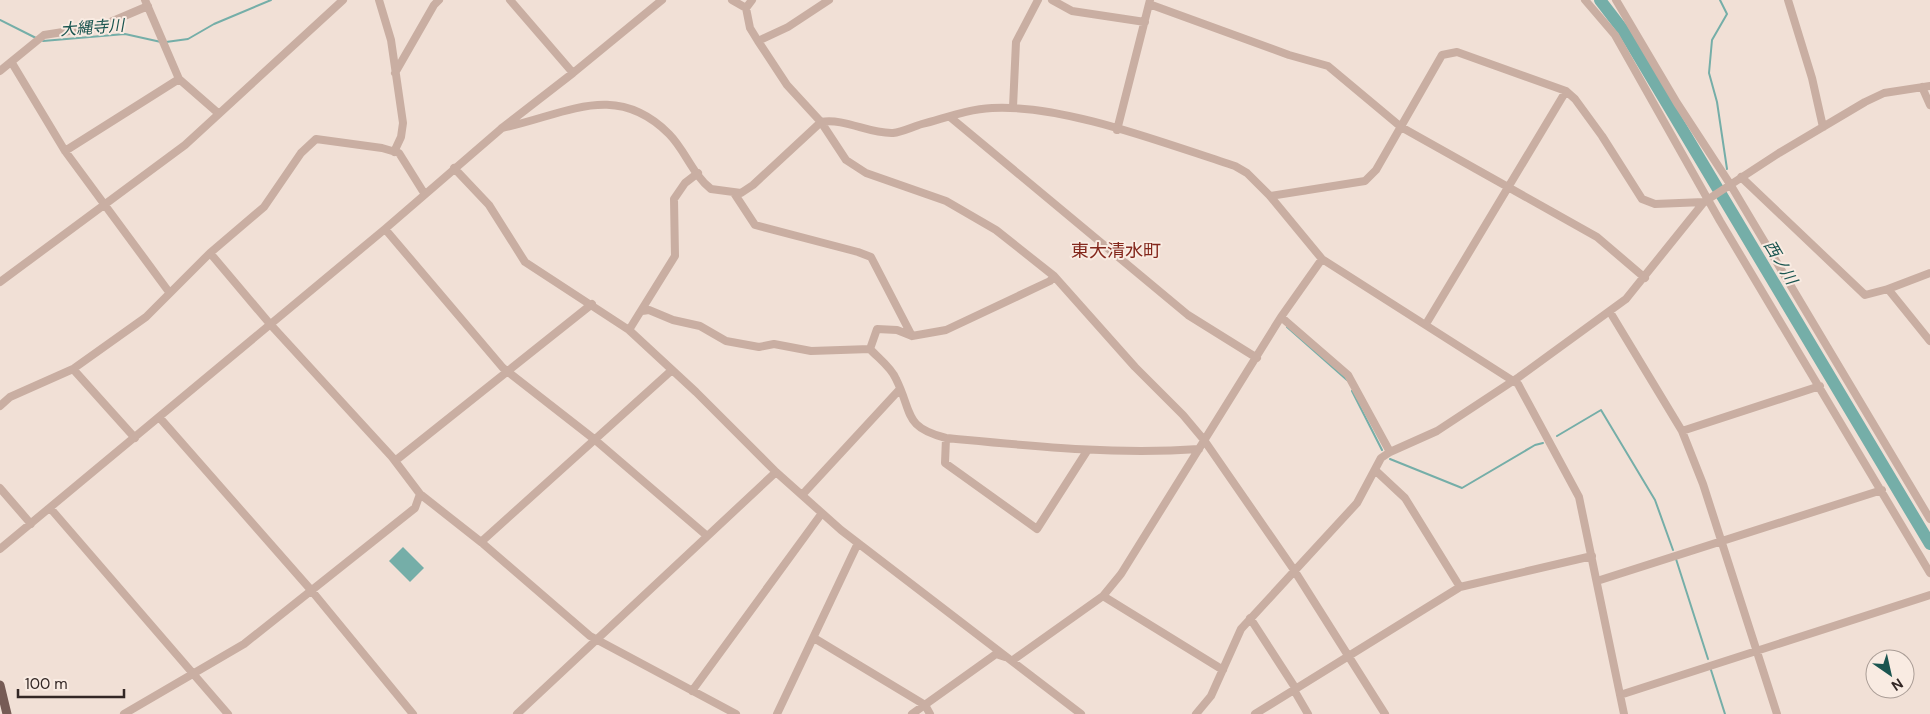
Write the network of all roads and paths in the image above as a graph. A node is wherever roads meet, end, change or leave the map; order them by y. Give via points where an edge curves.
1 (343, 0) edge
2 (379, 0) edge
3 (439, 0) edge
4 (510, 0) edge
5 (662, 0) edge
6 (732, 0) edge
7 (752, 0) edge
8 (829, 0) edge
9 (1038, 0) edge
10 (1052, 0) edge
11 (1585, 0) edge
12 (1616, 0) edge
13 (1788, 0) edge
14 (1150, 2) edge
15 (146, 3) edge
16 (746, 8) junction
17 (1145, 22) junction
18 (758, 41) junction
19 (12, 62) junction
20 (0, 71) edge
21 (395, 73) junction
22 (573, 73) junction
23 (179, 79) junction
24 (1926, 87) edge
25 (1566, 91) junction
26 (1930, 105) edge
27 (1013, 107) junction
28 (218, 113) junction
29 (950, 117) junction
30 (821, 122) junction
31 (1401, 127) junction
32 (1824, 127) junction
33 (502, 128) junction
34 (1117, 130) junction
35 (65, 151) junction
36 (394, 152) junction
37 (454, 168) junction
38 (698, 173) junction
39 (1741, 177) junction
40 (1508, 186) junction
41 (1728, 186) junction
42 (424, 193) junction
43 (734, 193) junction
44 (1270, 196) junction
45 (1708, 199) junction
46 (104, 206) junction
47 (385, 229) junction
48 (210, 253) junction
49 (1322, 259) junction
50 (1930, 273) edge
51 (1054, 276) junction
52 (1645, 278) junction
53 (0, 282) edge
54 (1888, 290) junction
55 (170, 292) junction
56 (592, 304) junction
57 (642, 311) junction
58 (1610, 312) junction
59 (1282, 317) junction
60 (270, 324) junction
61 (1426, 324) junction
62 (629, 330) junction
63 (912, 336) junction
64 (1930, 341) edge
65 (870, 349) junction
66 (1257, 358) junction
67 (73, 369) junction
68 (672, 370) junction
69 (509, 372) junction
70 (1514, 381) junction
71 (1820, 386) junction
72 (900, 389) junction
73 (0, 406) edge
74 (159, 417) junction
75 (1682, 431) junction
76 (134, 438) junction
77 (946, 438) junction
78 (594, 439) junction
79 (1204, 440) junction
80 (1200, 449) junction
81 (1087, 451) junction
82 (1390, 452) junction
83 (395, 461) junction
84 (1375, 470) junction
85 (776, 472) junction
86 (0, 488) edge
87 (1882, 490) junction
88 (420, 494) junction
89 (802, 494) junction
90 (50, 508) junction
91 (822, 513) junction
92 (1930, 519) edge
93 (31, 524) junction
94 (706, 535) junction
95 (1720, 541) junction
96 (481, 542) junction
97 (858, 544) junction
98 (0, 549) edge
99 (1592, 556) junction
100 (1294, 570) junction
101 (1930, 573) edge
102 (1597, 581) junction
103 (1460, 588) junction
104 (311, 590) junction
105 (1930, 595) edge
106 (1103, 596) junction
107 (1250, 618) junction
108 (814, 638) junction
109 (595, 639) junction
110 (1756, 651) junction
111 (1349, 655) junction
112 (1013, 660) junction
113 (1223, 670) junction
114 (192, 674) junction
115 (0, 685) edge
116 (1295, 690) junction
117 (692, 691) junction
118 (1620, 695) junction
119 (925, 705) junction
120 (8, 714) edge
121 (124, 714) edge
122 (228, 714) edge
123 (413, 714) edge
124 (517, 714) edge
125 (736, 714) edge
126 (777, 714) edge
127 (912, 714) edge
128 (930, 714) edge
129 (1081, 714) edge
130 (1196, 714) edge
131 (1255, 714) edge
132 (1308, 714) edge
133 (1385, 714) edge
134 (1624, 714) edge
135 (1777, 714) edge

1 - 28 street
2 - 21 street via 391,40
3 - 21 street
4 - 22 street
5 - 22 street
6 - 16 street
7 - 16 street
8 - 18 street via 788,27
9 - 27 street via 1016,42
10 - 17 street via 1072,10
11 - 45 street via 1615,35
12 - 41 street
13 - 32 street
14 - 17 street
14 - 31 street via 1289,55 1328,66
15 - 19 street via 101,26 43,36
15 - 23 street
16 - 18 street via 750,28
17 - 34 street
18 - 30 street via 787,85
19 - 20 street
19 - 35 street
21 - 36 street via 403,123
22 - 33 street
23 - 28 street
23 - 35 street
24 - 26 street
24 - 32 street via 1884,93
25 - 31 street via 1457,52 1442,55
25 - 40 street
25 - 45 street via 1602,136 1642,199 1655,204
27 - 29 street via 968,110
27 - 34 street
28 - 46 street via 185,145
29 - 30 street via 890,133
29 - 66 street via 1188,314
30 - 43 street via 753,185 741,194
30 - 51 street via 846,160 854,166 872,176 946,201 974,216
31 - 40 street
31 - 44 street via 1376,170 1365,181
32 - 39 street
33 - 37 street
33 - 38 street via 604,104 623,106 635,109 662,128
34 - 44 street via 1235,166 1247,172
35 - 46 street
36 - 42 street via 399,154
36 - 48 street via 374,146 316,139 301,153 264,207
37 - 42 street
37 - 56 street via 489,205 525,262
38 - 43 street via 711,189
38 - 57 street via 685,183 674,199 675,256
39 - 41 street
39 - 54 street via 1866,295
40 - 52 street via 1597,238
40 - 61 street
41 - 45 street
41 - 92 street
42 - 47 street
43 - 63 street via 755,224 871,257
44 - 49 street
45 - 52 street
45 - 71 street
46 - 53 street
46 - 55 street
47 - 60 street
47 - 69 street
48 - 55 street
48 - 60 street
49 - 59 street
49 - 61 street
50 - 54 street
51 - 63 street via 1050,281 946,330
51 - 79 street
52 - 58 street
54 - 64 street
55 - 67 street via 146,317
56 - 62 street
56 - 69 street
57 - 62 street
57 - 65 street via 649,310 700,326 726,341 759,348 774,344 811,351
58 - 70 street
58 - 75 street
59 - 66 street
59 - 82 street via 1348,375
60 - 74 street
60 - 83 street
61 - 70 street
62 - 68 street
63 - 65 street via 897,330 877,329
65 - 72 street via 896,378
66 - 79 street
67 - 73 street via 10,398
67 - 76 street
68 - 78 street
68 - 85 street
69 - 78 street
69 - 83 street
70 - 82 street via 1438,431
70 - 99 street via 1576,488
71 - 75 street
71 - 87 street
72 - 77 street via 916,425 926,433
72 - 89 street
74 - 76 street
74 - 104 street
75 - 95 street
76 - 90 street
77 - 81 street
77 - 81 street via 945,463 1038,529
78 - 94 street
78 - 96 street
79 - 80 street
79 - 100 street
80 - 81 street
80 - 106 street via 1121,574
82 - 84 street
83 - 88 street
84 - 100 street via 1357,503
84 - 103 street via 1405,498
85 - 89 street
85 - 94 street
86 - 93 street
87 - 95 street
87 - 101 street
88 - 96 street
88 - 104 street via 415,508
89 - 91 street
90 - 93 street
90 - 114 street
91 - 97 street
91 - 117 street
93 - 98 street
94 - 109 street
95 - 102 street
95 - 110 street
96 - 109 street
97 - 108 street
97 - 112 street
99 - 102 street
99 - 103 street
100 - 107 street
100 - 111 street
102 - 118 street
103 - 111 street
104 - 114 street via 244,644
104 - 123 street
105 - 110 street
106 - 112 street
106 - 113 street
107 - 113 street via 1240,629
107 - 116 street
108 - 119 street
108 - 126 street
109 - 117 street
109 - 124 street
110 - 118 street
110 - 135 street
111 - 116 street
111 - 133 street
112 - 119 street via 996,654
112 - 129 street
113 - 130 street via 1212,696
114 - 121 street
114 - 122 street
115 - 120 main road
116 - 131 street
116 - 132 street
117 - 125 street
118 - 134 street
119 - 127 street
119 - 128 street

